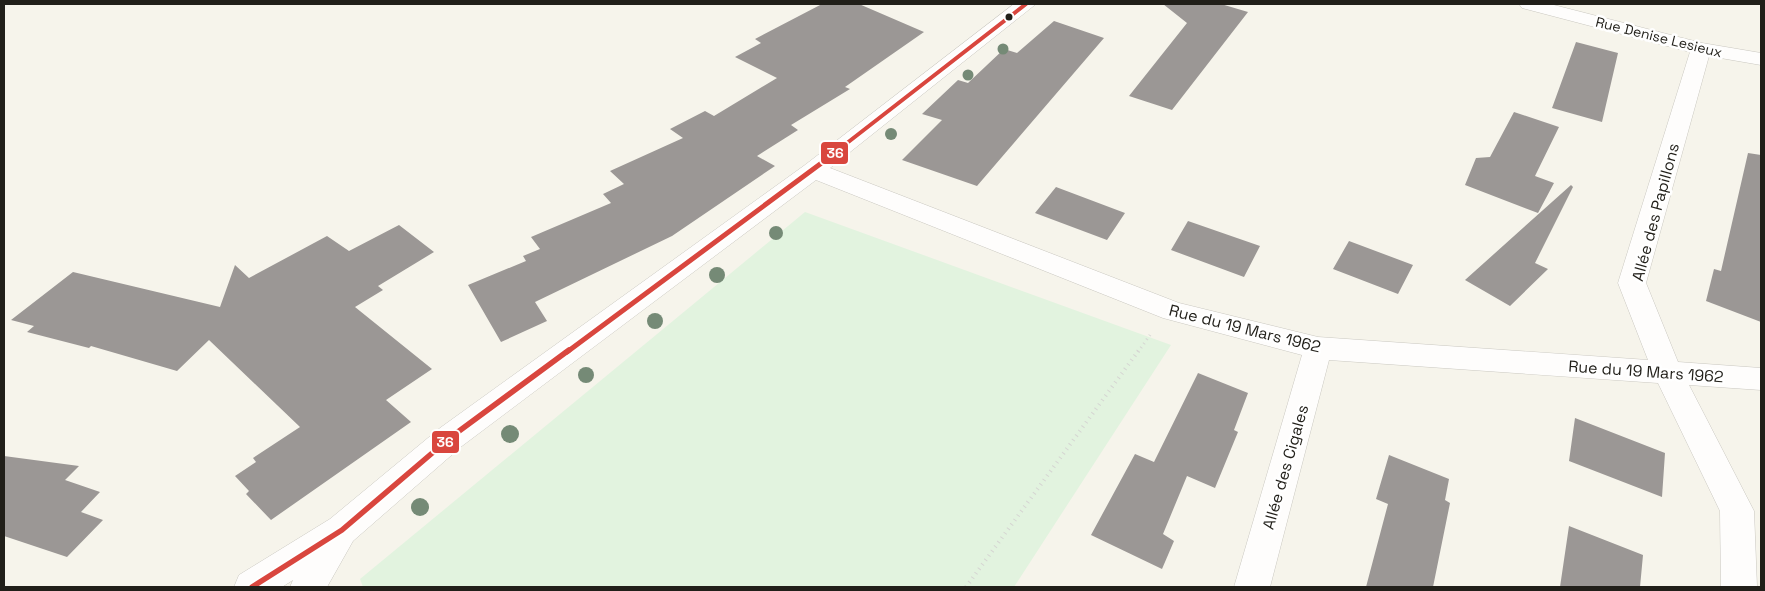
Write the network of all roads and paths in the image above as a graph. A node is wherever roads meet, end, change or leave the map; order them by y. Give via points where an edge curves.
1 (1026, 4) edge
2 (1529, 4) edge
3 (1596, 12) edge
4 (1701, 50) junction
5 (1761, 59) edge
6 (813, 170) junction
7 (1173, 311) junction
8 (1318, 348) junction
9 (1667, 372) junction
10 (1761, 379) edge
11 (342, 530) junction
12 (252, 587) edge
13 (308, 587) edge
14 (966, 587) edge
15 (1252, 587) edge
16 (1739, 587) edge

1 - 6 street
2 - 3 street, Rue Denise Lesieux
3 - 4 street, Rue Denise Lesieux
4 - 5 street, Rue Denise Lesieux
4 - 9 street, Allée des Papillons via 1632,283
6 - 7 street, Rue du 19 Mars 1962
6 - 11 street via 450,437
7 - 8 street, Rue du 19 Mars 1962
7 - 14 path via 1148,337
8 - 9 street, Rue du 19 Mars 1962
8 - 15 street, Allée des Cigales
9 - 10 street, Rue du 19 Mars 1962
9 - 16 street, Allée des Papillons via 1737,511
11 - 12 street
11 - 13 street

